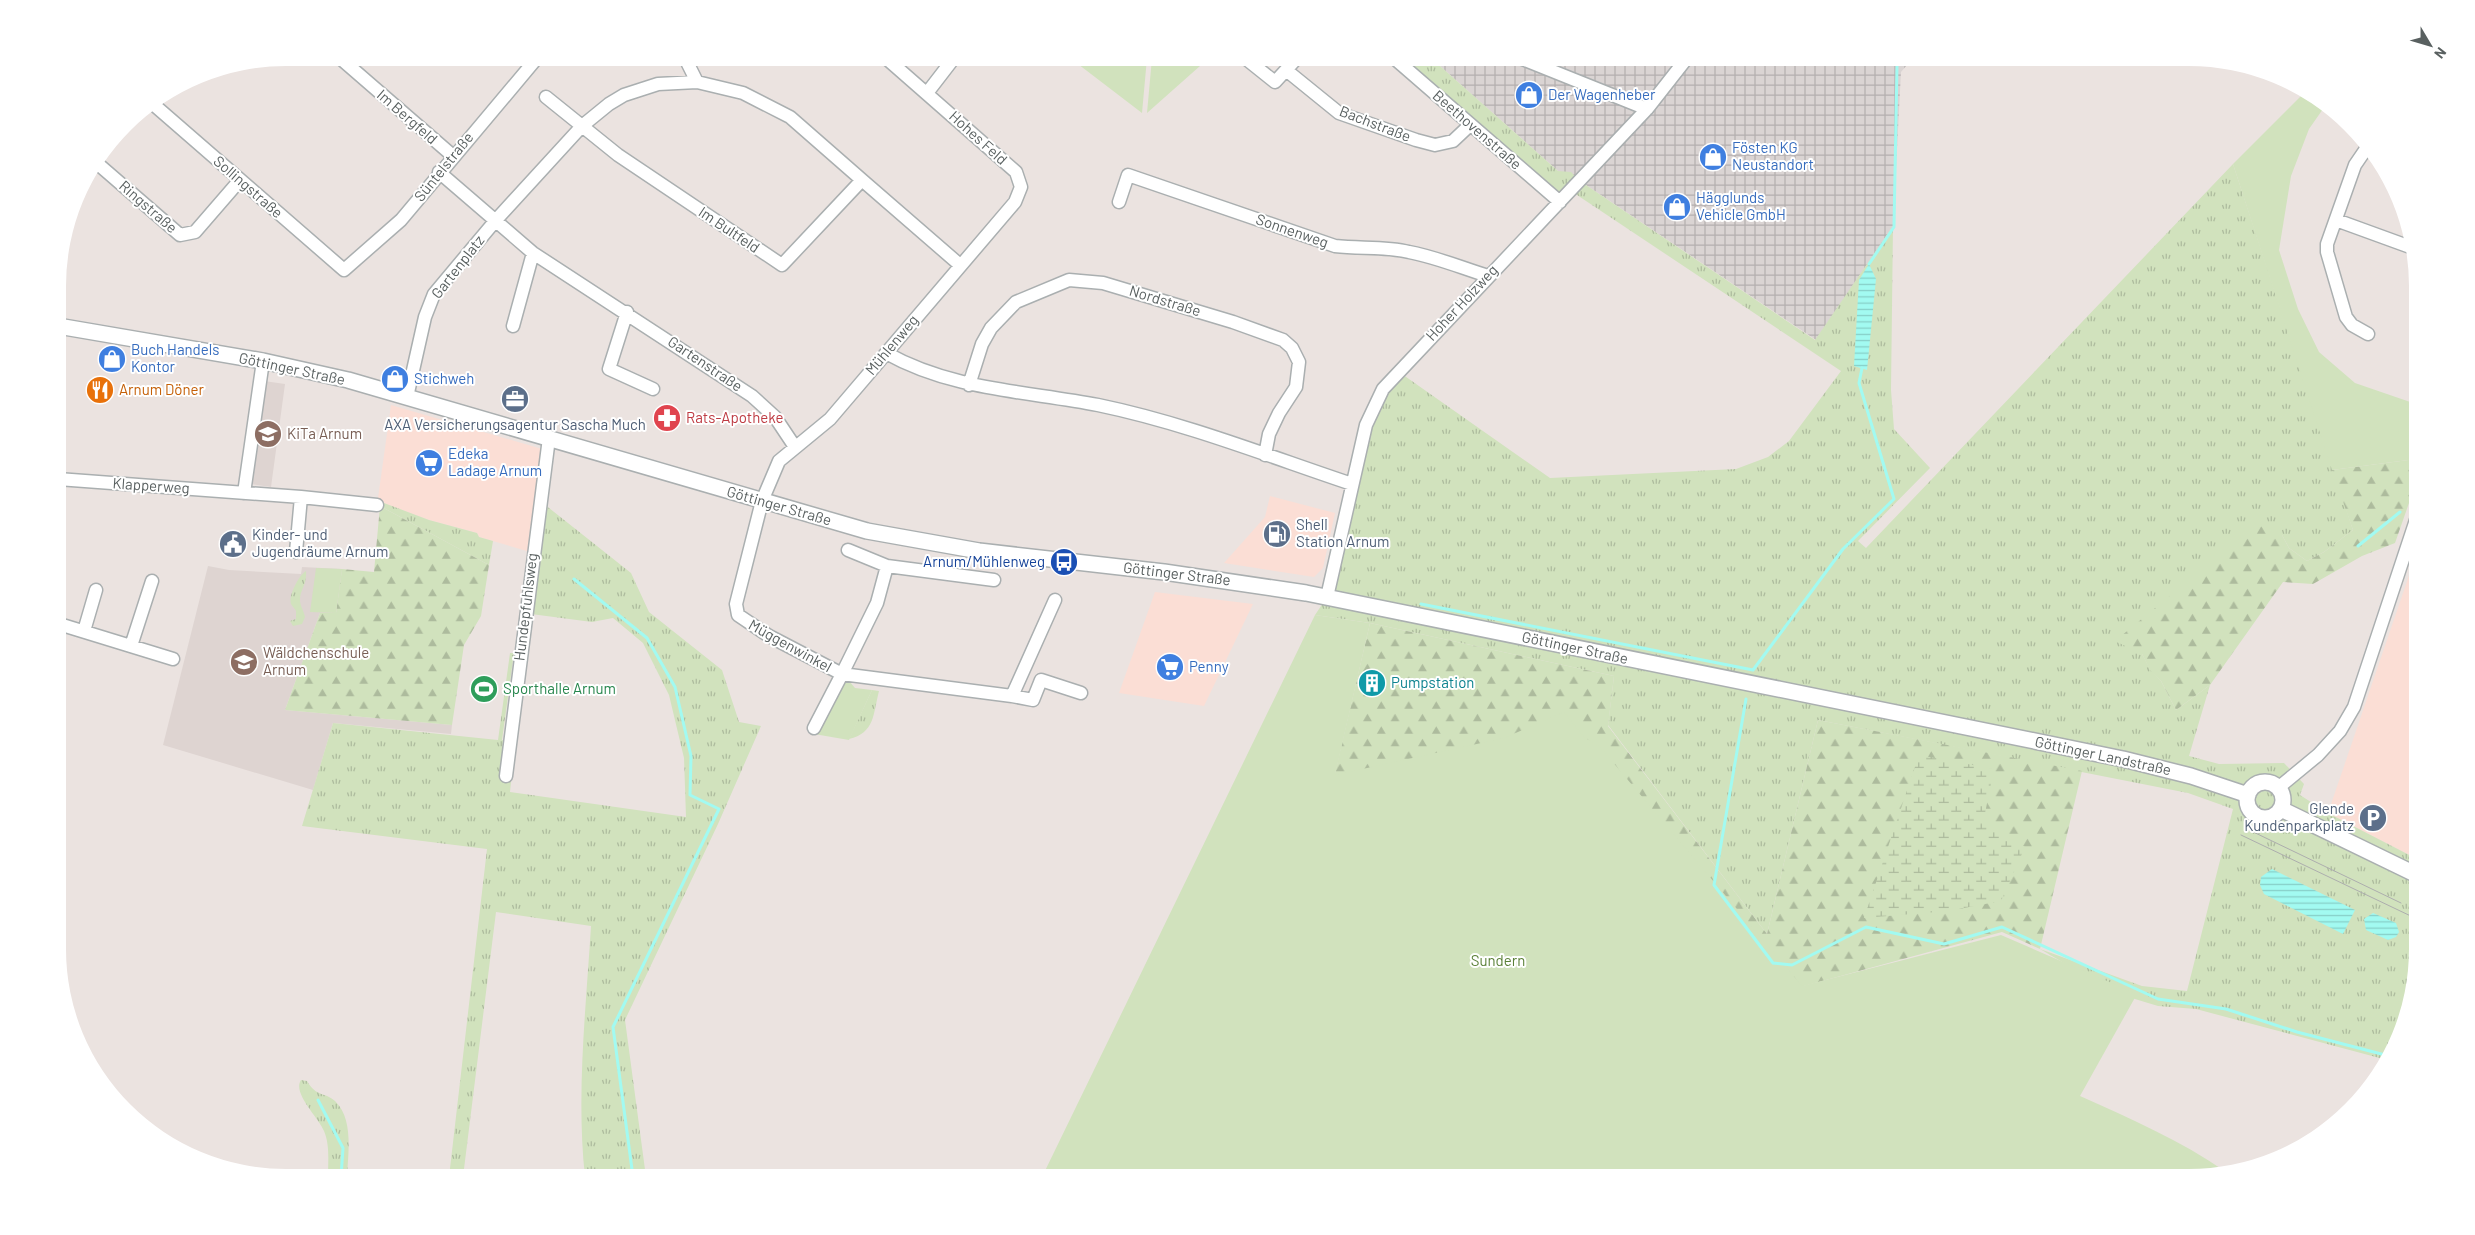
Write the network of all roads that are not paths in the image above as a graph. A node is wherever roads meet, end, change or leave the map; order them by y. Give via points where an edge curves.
1 (349, 66) edge
2 (530, 66) edge
3 (689, 66) edge
4 (895, 66) edge
5 (948, 66) edge
6 (1255, 66) edge
7 (1290, 66) edge
8 (1403, 66) edge
9 (1540, 66) edge
10 (1681, 66) edge
11 (1286, 70) junction
12 (696, 82) junction
13 (927, 93) junction
14 (546, 97) dead end
15 (158, 108) edge
16 (1647, 109) junction
17 (1470, 125) junction
18 (582, 126) junction
19 (2363, 153) edge
20 (453, 156) junction
21 (101, 167) edge
22 (439, 172) junction
23 (240, 180) junction
24 (862, 180) junction
25 (1022, 186) joint
26 (1119, 202) dead end
27 (1560, 202) junction
28 (496, 220) junction
29 (2336, 220) junction
30 (2405, 245) edge
31 (533, 253) junction
32 (960, 265) junction
33 (344, 270) joint
34 (1488, 276) junction
35 (627, 312) junction
36 (513, 326) dead end
37 (66, 327) edge
38 (2368, 334) dead end
39 (886, 353) junction
40 (263, 361) junction
41 (968, 384) junction
42 (654, 389) dead end
43 (407, 397) junction
44 (549, 438) junction
45 (795, 447) junction
46 (1265, 455) junction
47 (66, 481) edge
48 (1352, 484) junction
49 (244, 493) junction
50 (301, 497) junction
51 (762, 501) junction
52 (377, 505) dead end
53 (2409, 541) edge
54 (848, 550) dead end
55 (296, 552) dead end
56 (887, 566) junction
57 (994, 580) dead end
58 (152, 581) dead end
59 (96, 590) dead end
60 (1327, 597) junction
61 (1056, 600) dead end
62 (66, 626) edge
63 (84, 631) junction
64 (131, 646) junction
65 (173, 659) dead end
66 (1022, 673) junction
67 (842, 674) junction
68 (1041, 680) junction
69 (1081, 693) dead end
70 (1012, 696) junction
71 (1955, 725) joint
72 (814, 728) dead end
73 (506, 776) dead end
74 (2278, 788) junction
75 (2248, 795) junction
76 (2281, 809) junction
77 (2409, 871) edge

1 - 20 street, Im Bergfeld
2 - 20 street, Süntelstraße
3 - 12 street
4 - 13 street, Hohes Feld
5 - 13 street
6 - 11 street via 1274,82
7 - 11 street
8 - 17 street, Beethovenstraße
9 - 16 street
10 - 16 street, Hoher Holzweg
11 - 17 street, Bachstraße via 1339,113 1416,140 1435,145 1453,142
12 - 18 street via 658,84 640,89 609,104
12 - 24 street via 743,93 790,117
13 - 25 street, Hohes Feld via 1016,172
14 - 18 street, Im Bultfeld
15 - 23 street, Sollingstraße
16 - 27 street, Hoher Holzweg
17 - 27 street, Beethovenstraße
18 - 24 street, Im Bultfeld via 618,156 782,265
18 - 28 street
19 - 29 street via 2355,165
20 - 22 street, Süntelstraße
21 - 23 street, Ringstraße via 180,235 195,232
22 - 28 street
22 - 33 street, Süntelstraße via 401,220
23 - 33 street, Sollingstraße
24 - 32 street
25 - 32 street, Mühlenweg via 1015,202
26 - 34 street, Sonnenweg via 1128,175 1335,246 1410,252
27 - 34 street, Hoher Holzweg
28 - 31 street
28 - 43 street, Gartenplatz via 434,294 425,317
29 - 30 street
29 - 38 street via 2327,252 2346,317 2352,325
31 - 35 street, Gartenstraße
31 - 36 street
32 - 39 street, Mühlenweg
34 - 48 street, Hoher Holzweg via 1383,388 1366,425
35 - 42 street via 609,369
35 - 45 street, Gartenstraße via 752,396 775,417
37 - 40 street, Göttinger Straße
39 - 41 street via 918,370
39 - 45 street, Mühlenweg via 830,419
40 - 43 street, Göttinger Straße
40 - 49 street
41 - 46 street via 1098,405 1201,432
41 - 46 street, Nordstraße via 991,328 1016,302 1069,280 1103,283 1233,322 1283,340 1292,348 1299,362 1296,387 1269,434
43 - 44 street, Göttinger Straße
44 - 51 street, Göttinger Straße
44 - 73 street, Hundepfuhlsweg
45 - 51 street, Mühlenweg via 780,461
46 - 48 street
47 - 49 street, Klapperweg
48 - 60 street, Hoher Holzweg
49 - 50 street, Klapperweg
50 - 52 street, Klapperweg
50 - 55 street
51 - 60 street, Göttinger Straße via 908,540 1164,572
51 - 67 street, Müggenwinkel via 736,604 738,615 769,636
53 - 74 street via 2354,707 2340,731 2318,755
54 - 56 street
56 - 57 street
56 - 67 street, Müggenwinkel via 877,603
58 - 64 street
59 - 63 street
60 - 71 street, Göttinger Straße
61 - 66 street
62 - 63 street
63 - 64 street
64 - 65 street
66 - 68 street
66 - 70 street
67 - 70 street, Müggenwinkel
67 - 72 street, Müggenwinkel
68 - 69 street
68 - 70 street, Müggenwinkel via 1033,700
71 - 75 street, Göttinger Landstraße via 2124,759 2192,776
74 - 75 street via 2264,782
74 - 76 street via 2283,800
75 - 76 street via 2249,807 2261,818 2272,817
76 - 77 street

